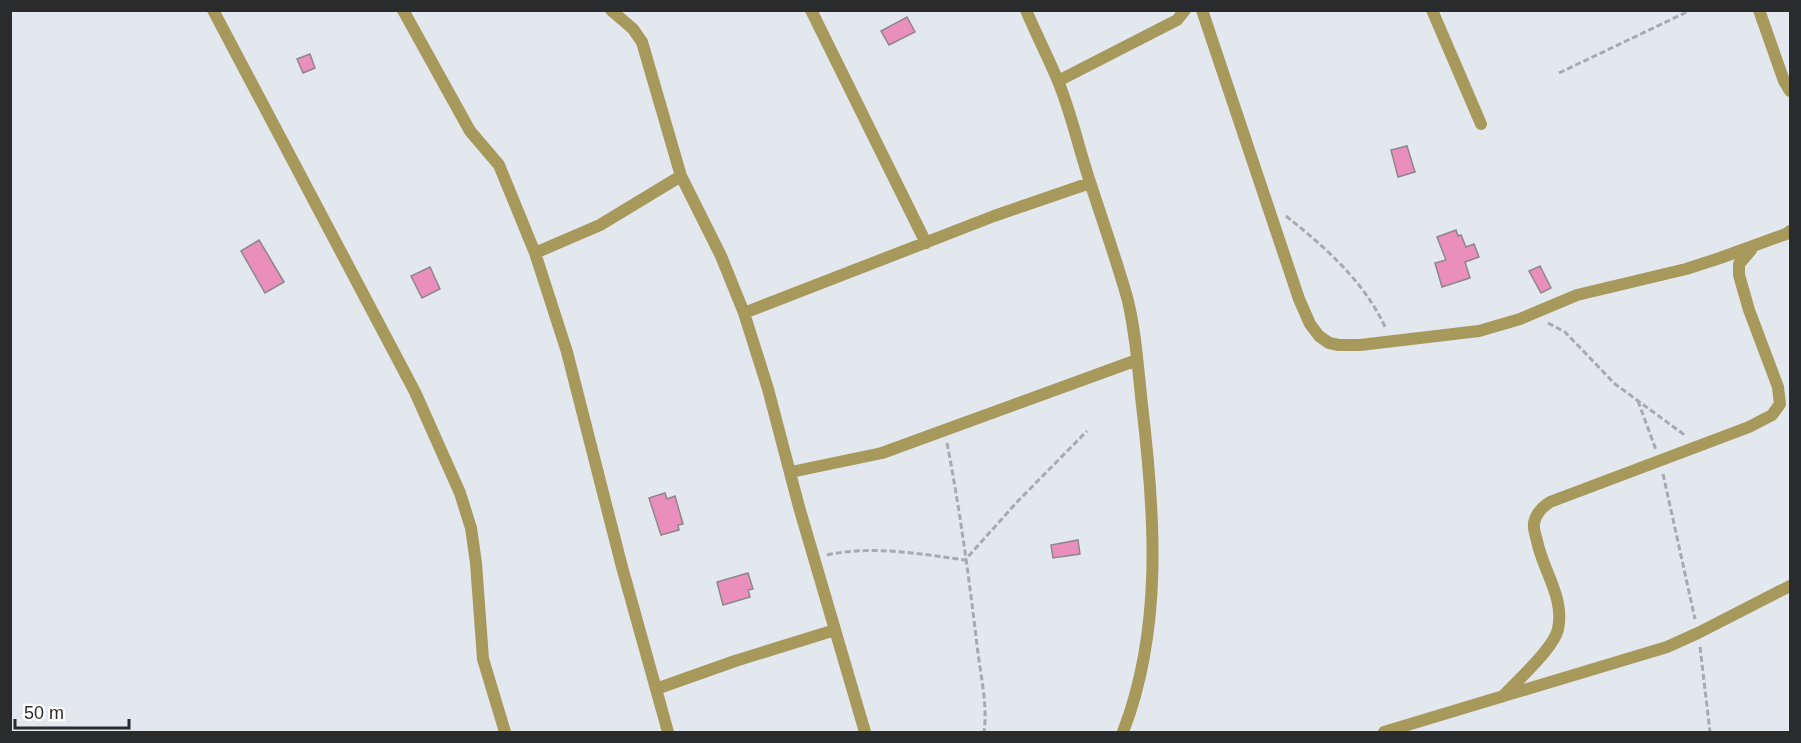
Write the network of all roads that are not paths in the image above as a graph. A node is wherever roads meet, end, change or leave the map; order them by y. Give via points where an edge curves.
1 (213, 10) edge
2 (403, 10) edge
3 (611, 10) edge
4 (811, 10) edge
5 (1026, 10) edge
6 (1185, 10) edge
7 (1202, 10) edge
8 (1432, 10) edge
9 (1759, 10) edge
10 (1058, 81) junction
11 (1791, 91) edge
12 (1480, 124) dead end
13 (681, 176) junction
14 (1090, 183) junction
15 (1791, 231) edge
16 (926, 243) junction
17 (1754, 247) junction
18 (535, 253) junction
19 (744, 313) junction
20 (1137, 360) junction
21 (791, 472) junction
22 (1791, 586) edge
23 (835, 630) junction
24 (656, 689) junction
25 (1503, 696) junction
26 (505, 732) edge
27 (668, 732) edge
28 (865, 732) edge
29 (1123, 732) edge
30 (1384, 732) edge

1 - 26 street via 415,393 460,493 473,539 483,659
2 - 18 street via 470,131 499,165
3 - 13 street via 642,42
4 - 16 street
5 - 10 street
6 - 10 street via 1178,20
7 - 17 street via 1299,299 1310,324 1329,342 1391,342 1479,331 1577,295
8 - 12 street
9 - 11 street
10 - 14 street
13 - 18 street via 600,225
13 - 19 street
14 - 16 street
14 - 20 street via 1127,300
15 - 17 street
16 - 19 street
17 - 25 street via 1739,264 1739,275 1778,387 1780,404 1772,415 1540,509 1534,524 1539,552 1556,594 1560,615 1557,633
18 - 24 street via 567,352
19 - 21 street
20 - 21 street via 882,453
20 - 29 street via 1149,460 1152,592 1145,658
21 - 23 street
22 - 25 street via 1667,647
23 - 24 street
23 - 28 street
24 - 27 street
25 - 30 street

